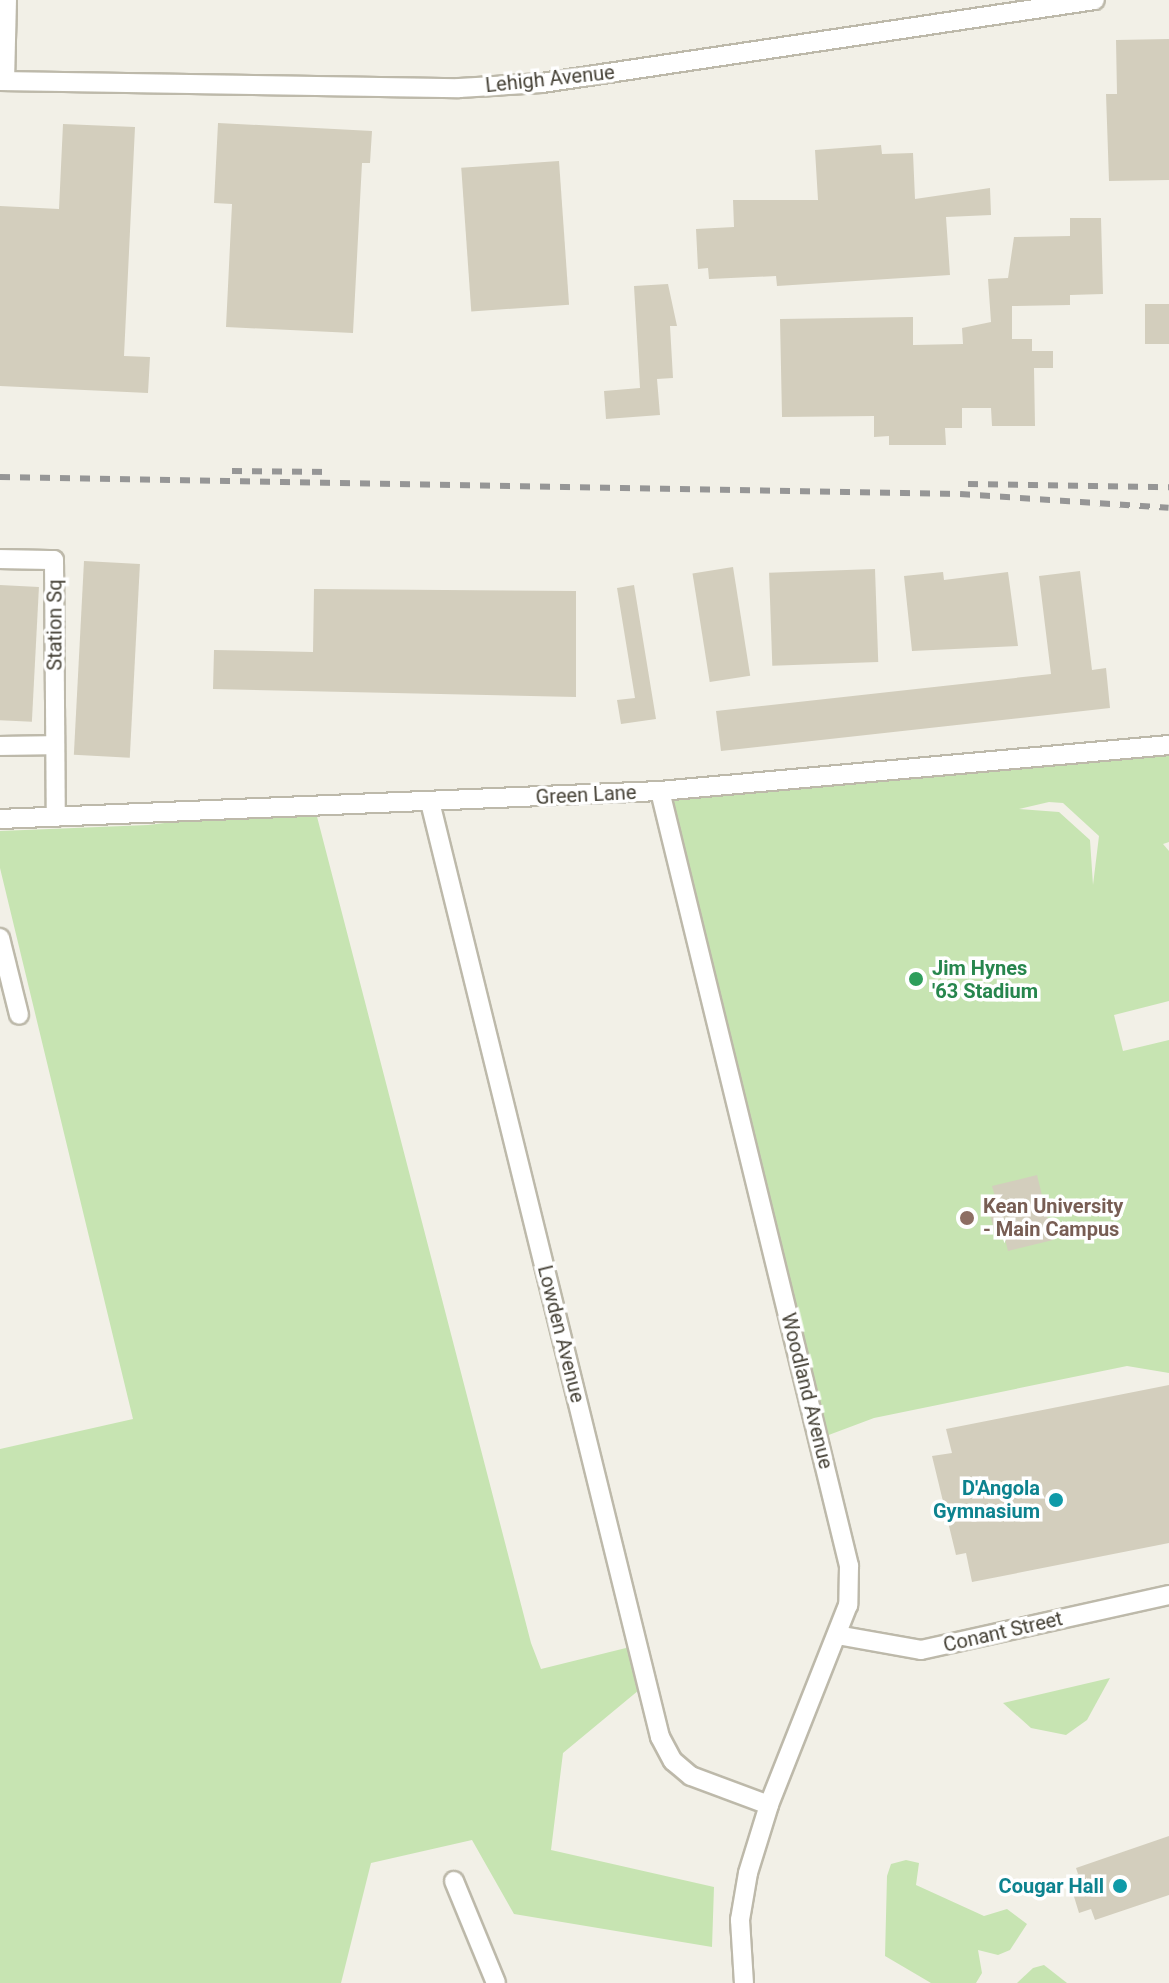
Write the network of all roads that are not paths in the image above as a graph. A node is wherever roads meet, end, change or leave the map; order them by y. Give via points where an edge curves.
1 (7, 0) edge
2 (1095, 0) edge
3 (2, 81) edge
4 (0, 559) edge
5 (55, 745) junction
6 (1169, 745) edge
7 (0, 746) edge
8 (660, 791) junction
9 (430, 802) junction
10 (56, 817) junction
11 (0, 819) edge
12 (0, 938) edge
13 (19, 1015) dead end
14 (1169, 1595) edge
15 (837, 1635) junction
16 (769, 1805) junction
17 (454, 1881) dead end
18 (496, 1983) edge
19 (744, 1983) edge

1 - 3 street
2 - 3 street, Lehigh Avenue via 542,83
4 - 5 street, Station Sq via 54,560
5 - 7 street
5 - 10 street, Station Sq
6 - 8 street, Green Lane
8 - 9 street, Green Lane
8 - 15 street, Woodland Avenue via 849,1566 848,1605
9 - 10 street, Green Lane
9 - 16 street, Lowden Avenue via 660,1737 673,1761 691,1776
10 - 11 street, Green Lane
12 - 13 street
14 - 15 street, Conant Street via 921,1650
15 - 16 street, Woodland Avenue
16 - 19 street, Woodland Avenue via 740,1920
17 - 18 street

